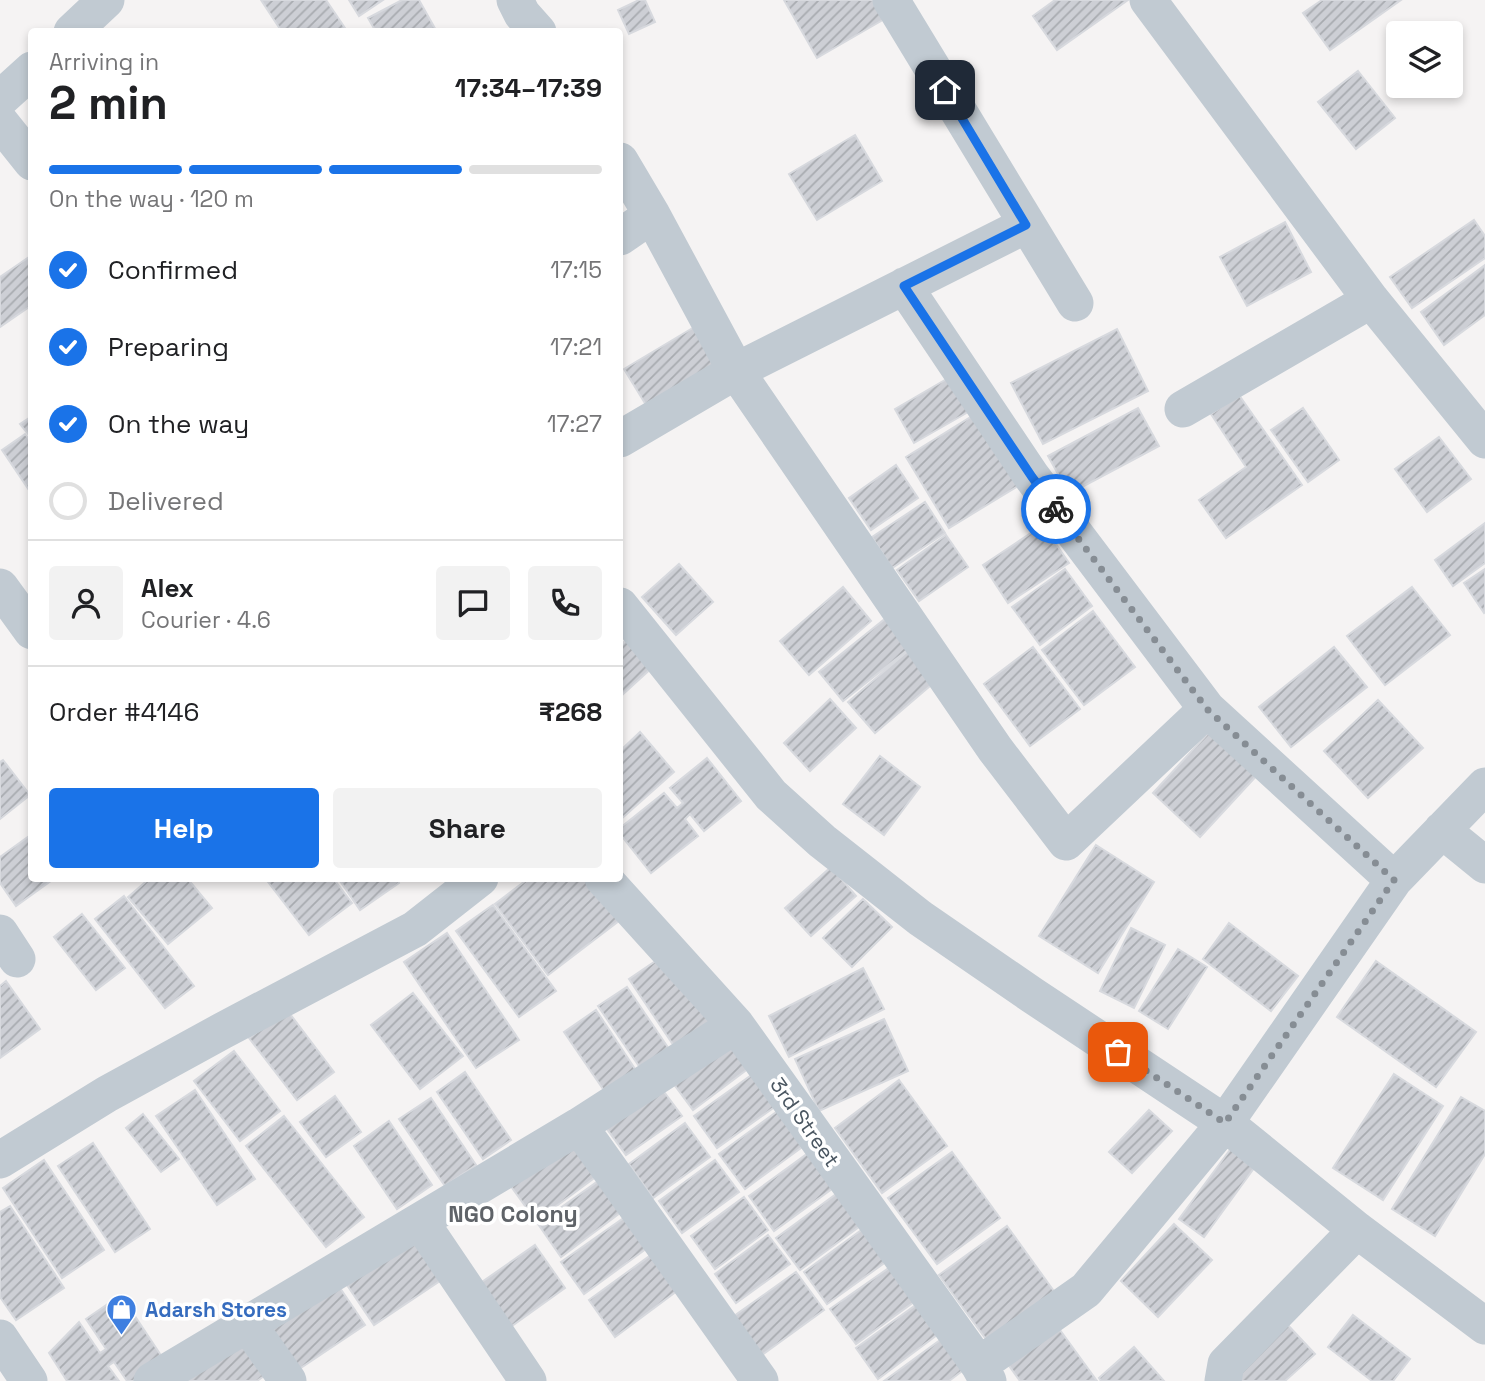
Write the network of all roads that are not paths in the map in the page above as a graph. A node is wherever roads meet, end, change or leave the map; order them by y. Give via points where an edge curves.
1 (106, 0) edge
2 (891, 0) edge
3 (1148, 0) edge
4 (76, 28) edge
5 (28, 74) edge
6 (0, 99) edge
7 (0, 122) edge
8 (28, 157) edge
9 (623, 166) edge
10 (652, 215) junction
11 (1026, 225) junction
12 (623, 235) edge
13 (904, 286) junction
14 (1371, 300) junction
15 (1075, 303) dead end
16 (736, 371) junction
17 (1183, 409) dead end
18 (623, 437) edge
19 (1485, 440) edge
20 (0, 587) edge
21 (623, 610) edge
22 (28, 626) edge
23 (1207, 709) junction
24 (1485, 786) edge
25 (1442, 830) junction
26 (1485, 864) edge
27 (1394, 880) junction
28 (475, 882) edge
29 (607, 882) edge
30 (736, 1025) junction
31 (1225, 1123) junction
32 (579, 1126) junction
33 (0, 1160) edge
34 (420, 1221) junction
35 (1357, 1230) junction
36 (247, 1323) junction
37 (1485, 1325) edge
38 (0, 1338) edge
39 (984, 1373) edge
40 (29, 1381) edge
41 (152, 1381) edge
42 (288, 1381) edge
43 (528, 1381) edge
44 (760, 1381) edge
45 (1223, 1381) edge

1 - 4 street
2 - 11 street
3 - 14 street
5 - 6 street
7 - 8 street
9 - 10 street
10 - 12 street
10 - 16 street
11 - 13 street
11 - 15 street
13 - 16 street
13 - 23 street via 1032,477
14 - 17 street
14 - 19 street
16 - 18 street
16 - 23 street via 995,749 1066,842
20 - 22 street
21 - 31 street via 771,795 822,841 920,918
23 - 27 street
24 - 25 street
25 - 26 street
25 - 27 street
27 - 31 street
28 - 33 street via 415,929 118,1088
29 - 30 street, 3rd Street
30 - 32 street
30 - 39 street, 3rd Street
31 - 35 street
31 - 39 street via 1086,1290
32 - 34 street
32 - 44 street
34 - 36 street
34 - 43 street
35 - 37 street
35 - 45 street via 1226,1364
36 - 41 street
36 - 42 street
38 - 40 street

